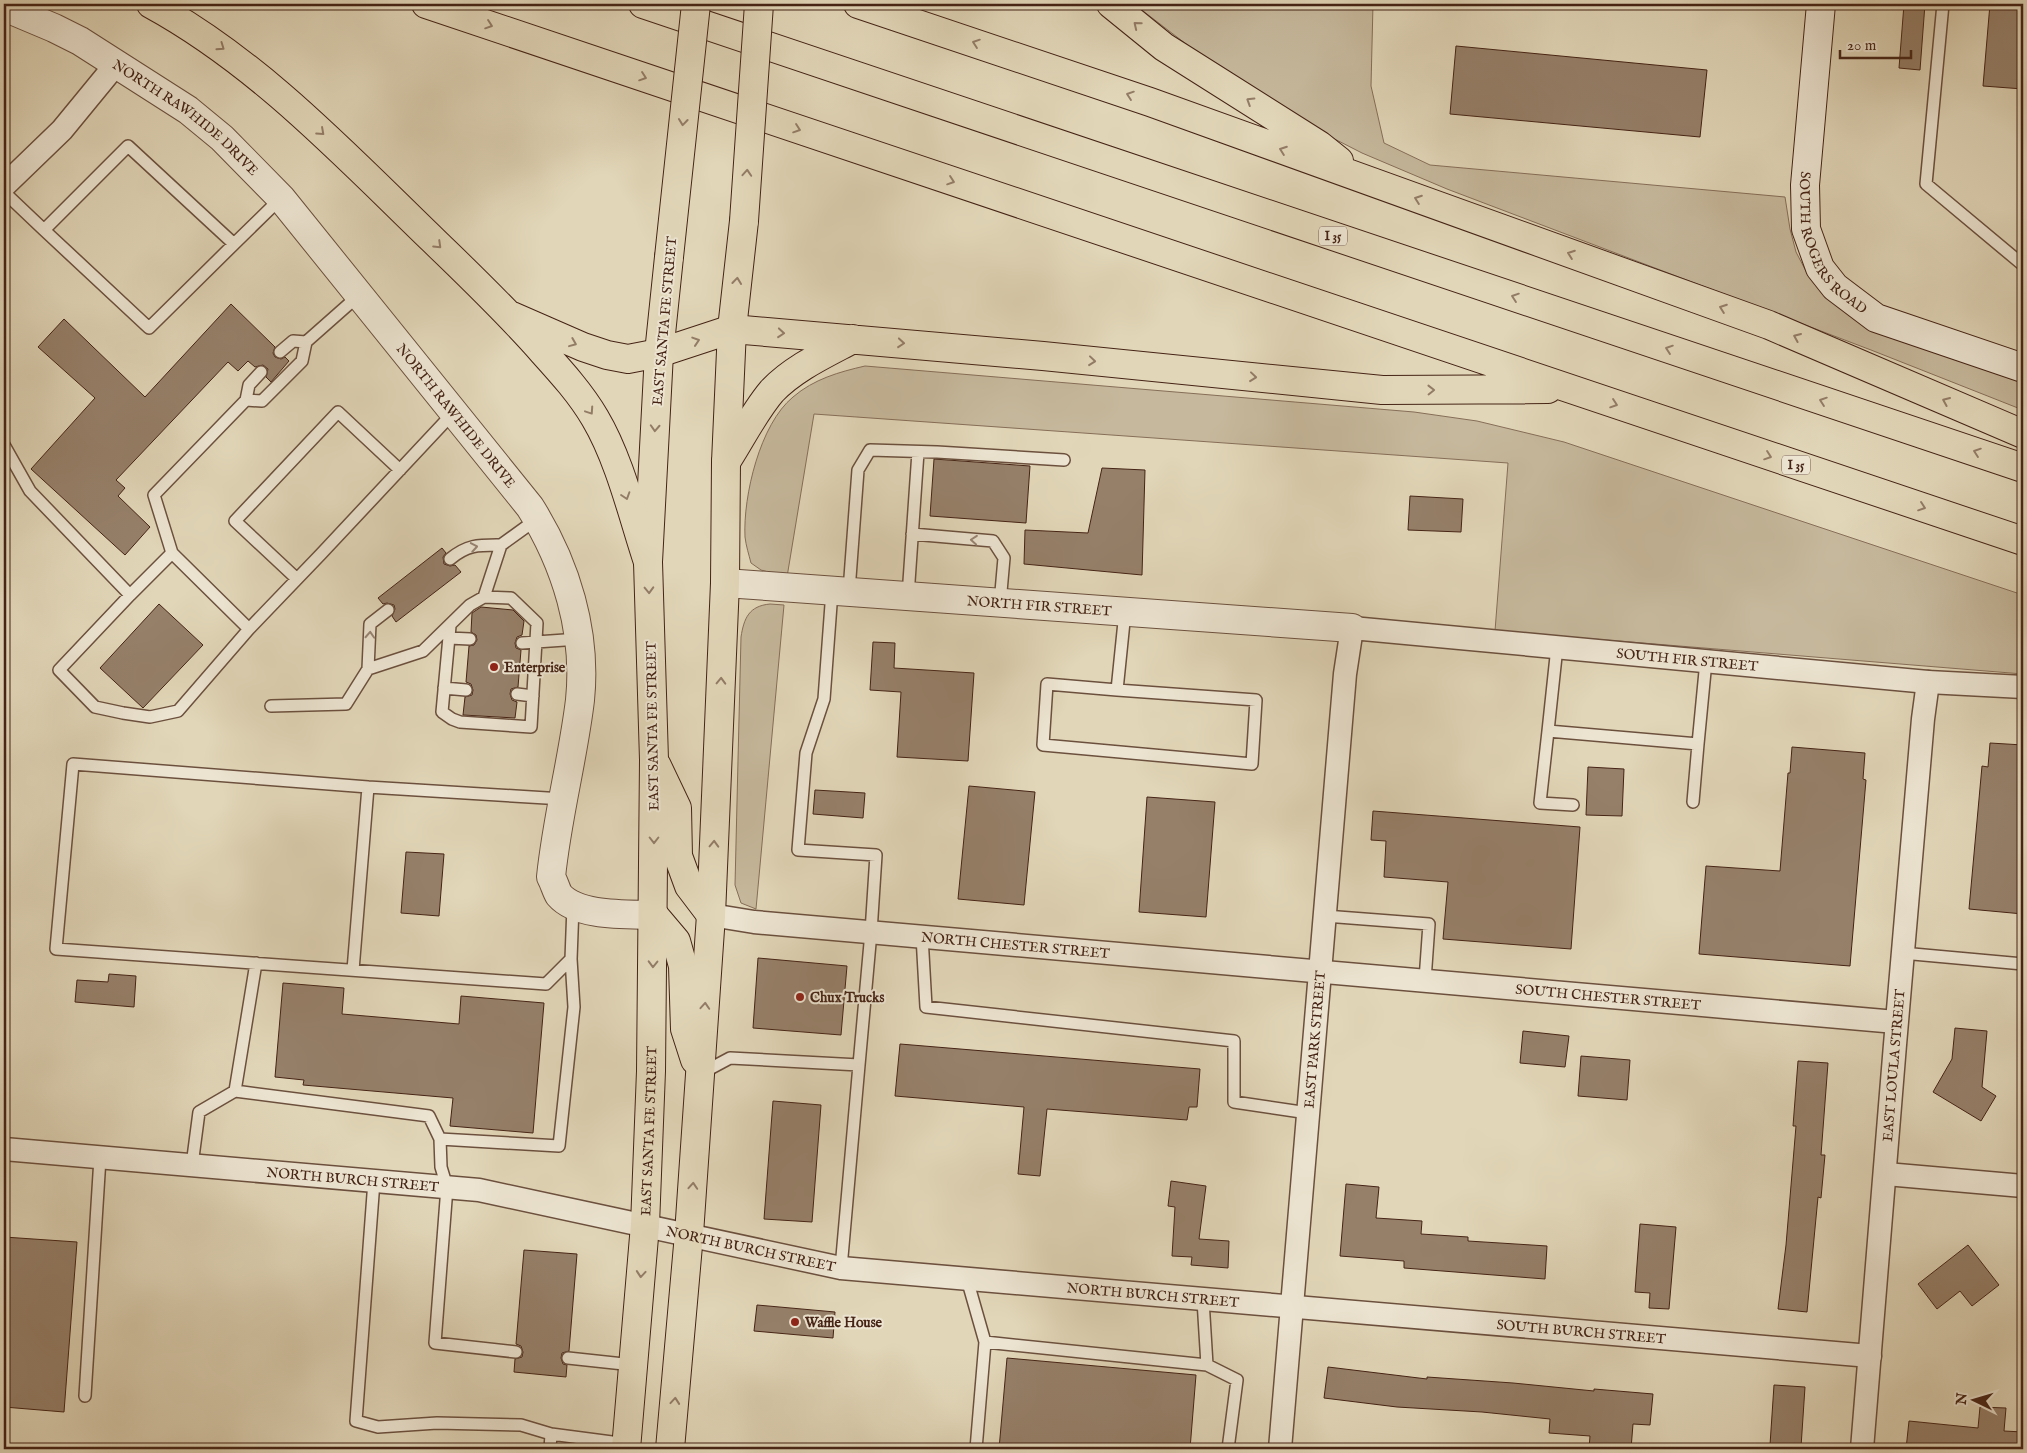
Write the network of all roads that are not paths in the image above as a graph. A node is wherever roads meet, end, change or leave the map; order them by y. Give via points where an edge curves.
1 (151, 4) edge
2 (426, 4) edge
3 (643, 4) edge
4 (696, 4) edge
5 (759, 4) edge
6 (858, 4) edge
7 (1111, 4) edge
8 (1821, 4) edge
9 (1942, 4) edge
10 (4, 7) edge
11 (117, 63) junction
12 (1362, 178) junction
13 (6, 181) edge
14 (281, 198) junction
15 (44, 230) junction
16 (234, 244) junction
17 (2023, 265) edge
18 (358, 296) junction
19 (512, 316) junction
20 (732, 329) junction
21 (853, 339) junction
22 (306, 342) junction
23 (280, 352) dead end
24 (659, 353) junction
25 (2023, 368) edge
26 (261, 372) dead end
27 (1568, 388) junction
28 (246, 400) junction
29 (454, 412) junction
30 (2023, 434) edge
31 (4, 445) edge
32 (918, 452) junction
33 (1064, 460) dead end
34 (726, 462) junction
35 (2023, 468) edge
36 (400, 470) junction
37 (537, 519) junction
38 (912, 534) junction
39 (2023, 541) edge
40 (501, 545) junction
41 (172, 553) junction
42 (450, 558) dead end
43 (648, 562) junction
44 (297, 579) junction
45 (725, 582) junction
46 (840, 591) junction
47 (130, 595) junction
48 (908, 596) junction
49 (484, 597) junction
50 (1000, 602) junction
51 (388, 610) dead end
52 (1124, 612) junction
53 (450, 626) junction
54 (1352, 628) junction
55 (248, 629) junction
56 (449, 638) junction
57 (470, 639) dead end
58 (579, 639) junction
59 (522, 643) dead end
60 (536, 644) junction
61 (1558, 647) junction
62 (1706, 661) junction
63 (368, 669) junction
64 (1928, 682) junction
65 (2023, 687) edge
66 (444, 688) junction
67 (466, 690) dead end
68 (1117, 690) junction
69 (517, 694) dead end
70 (533, 696) junction
71 (270, 706) dead end
72 (1548, 731) junction
73 (1698, 744) junction
74 (654, 760) junction
75 (368, 787) junction
76 (563, 799) junction
77 (1693, 802) dead end
78 (1573, 805) dead end
79 (573, 906) junction
80 (654, 915) junction
81 (712, 915) junction
82 (1325, 916) junction
83 (871, 932) junction
84 (922, 936) junction
85 (1902, 953) junction
86 (571, 959) junction
87 (256, 963) junction
88 (2023, 964) edge
89 (353, 970) junction
90 (1320, 970) junction
91 (1425, 980) junction
92 (1896, 1022) junction
93 (858, 1065) junction
94 (700, 1074) junction
95 (235, 1091) junction
96 (1308, 1113) junction
97 (440, 1139) junction
98 (4, 1150) edge
99 (100, 1158) junction
100 (192, 1165) junction
101 (1886, 1174) junction
102 (374, 1181) junction
103 (2023, 1186) edge
104 (447, 1187) junction
105 (645, 1225) junction
106 (689, 1234) junction
107 (841, 1268) junction
108 (968, 1280) junction
109 (1203, 1300) junction
110 (1292, 1308) junction
111 (985, 1342) junction
112 (516, 1352) dead end
113 (1870, 1356) junction
114 (568, 1358) dead end
115 (633, 1365) junction
116 (1207, 1365) junction
117 (85, 1396) dead end
118 (552, 1434) junction
119 (627, 1446) edge
120 (550, 1449) edge
121 (670, 1449) edge
122 (976, 1449) edge
123 (1228, 1449) edge
124 (1280, 1449) edge
125 (1862, 1449) edge

1 -> 19 main road via 225,50 285,100
2 -> 27 main road, I 35
35 -> 3 main road, I 35
4 -> 24 main road, EAST SANTA FE STREET, bridge
20 -> 5 main road, bridge via 744,221
12 -> 6 main road via 1150,102
12 -> 7 main road via 1319,145 1164,47
8 - 25 street, SOUTH ROGERS ROAD via 1805,185 1806,229 1820,268 1835,287 1876,318
9 - 17 lane via 1926,184
10 - 11 street, NORTH RAWHIDE DRIVE via 63,32
11 - 13 street via 62,130
11 - 14 street, NORTH RAWHIDE DRIVE via 195,115
30 -> 12 main road via 1769,325
13 - 15 lane
14 - 16 lane
14 - 18 street, NORTH RAWHIDE DRIVE
15 - 16 lane via 128,146
15 - 16 lane via 150,328
18 - 22 lane
18 - 29 street, NORTH RAWHIDE DRIVE
19 -> 24 main road via 607,355 628,359
19 -> 43 main road via 564,375 596,419 611,450
20 -> 21 main road
24 -> 20 main road
20 - 34 main road
21 -> 27 main road via 1382,390
21 - 34 main road via 801,368 772,391
22 - 23 lane via 292,341
22 - 28 lane via 302,361 262,401
24 -> 43 main road, EAST SANTA FE STREET
26 - 28 lane via 249,385
27 -> 39 main road, I 35
28 - 41 lane via 154,496
29 - 36 lane
29 - 37 street, NORTH RAWHIDE DRIVE
31 - 47 lane via 30,492
32 - 33 lane
32 - 38 lane
32 - 46 lane via 870,450 858,470
34 - 45 main road
36 - 44 lane
36 - 44 lane via 338,412 235,521
37 - 40 lane
37 - 58 street, NORTH RAWHIDE DRIVE via 560,564
38 - 48 lane
50 -> 38 lane via 1004,558 993,541
42 -> 40 lane via 473,545
40 - 49 lane
41 - 47 lane
41 - 55 lane
43 -> 74 main road, EAST SANTA FE STREET
44 - 55 lane
45 - 46 street, NORTH FIR STREET
81 -> 45 main road
46 - 48 street, NORTH FIR STREET
46 - 83 lane via 824,698 806,753 798,850 876,855
47 - 55 lane via 59,670 95,706 150,717 178,711
48 - 50 street, NORTH FIR STREET
49 - 53 lane via 470,605
49 - 60 lane via 511,598 537,623
50 - 52 street, NORTH FIR STREET
63 -> 51 lane via 370,624
52 - 54 street, NORTH FIR STREET
52 - 68 lane
53 - 56 lane
53 - 63 lane via 423,651
54 - 61 street, SOUTH FIR STREET
54 - 82 street, EAST PARK STREET via 1345,674
56 - 57 lane
56 - 66 lane
58 - 60 lane
58 - 76 street, NORTH RAWHIDE DRIVE via 580,699
59 - 60 lane
60 - 70 lane
61 - 62 street, SOUTH FIR STREET
61 - 72 lane
62 - 64 street, SOUTH FIR STREET
62 - 73 lane
63 - 71 lane via 346,704
64 - 65 street, SOUTH FIR STREET
64 - 85 street, EAST LOULA STREET
66 - 67 lane
66 - 70 lane via 442,712 460,722 531,727
68 - 68 lane via 1256,700 1252,764 1043,745 1047,684
69 - 70 lane
72 - 73 lane
72 - 78 lane via 1540,803
73 - 77 lane
74 -> 80 main road, EAST SANTA FE STREET
74 - 81 main road via 677,808 678,856 683,871 689,886
75 - 76 lane
75 - 87 lane via 73,764 56,948
75 - 89 lane
76 - 79 street, NORTH RAWHIDE DRIVE via 552,877 559,894
79 - 80 street via 590,911
79 - 86 lane
80 - 94 main road via 676,941 683,966 685,1029
80 -> 105 main road, EAST SANTA FE STREET
81 - 83 street, NORTH CHESTER STREET
94 -> 81 main road
82 - 90 street, EAST PARK STREET
82 - 91 lane via 1429,924
83 - 84 street, NORTH CHESTER STREET
83 - 93 lane
84 - 90 street, NORTH CHESTER STREET
84 - 96 lane via 926,1007 1234,1041 1234,1102
85 - 88 lane
85 - 92 street, EAST LOULA STREET
86 - 89 lane via 546,984
86 - 97 lane via 574,1007 559,1146
87 - 89 lane
87 - 95 lane
90 - 91 street, SOUTH CHESTER STREET
90 - 96 street, EAST PARK STREET
91 - 92 street, SOUTH CHESTER STREET
92 - 101 street, EAST LOULA STREET
93 - 94 lane via 730,1058
93 - 107 lane
106 -> 94 main road
95 - 97 lane via 429,1116
95 - 100 lane via 199,1112
96 - 110 street, EAST PARK STREET
97 - 104 lane via 441,1167
98 - 99 street, NORTH BURCH STREET
99 - 100 street, NORTH BURCH STREET
99 - 117 lane
100 - 102 street, NORTH BURCH STREET
101 - 103 street
101 - 113 street, EAST LOULA STREET
102 - 104 street, NORTH BURCH STREET
102 - 118 lane via 356,1421 378,1427 437,1424 521,1426
104 - 105 street, NORTH BURCH STREET via 479,1190
104 - 112 lane via 435,1343
105 - 106 street, NORTH BURCH STREET
105 -> 115 main road, EAST SANTA FE STREET
106 - 107 street, NORTH BURCH STREET
121 -> 106 main road
107 - 108 street, NORTH BURCH STREET
108 - 109 street, NORTH BURCH STREET
108 - 111 lane
109 - 110 street, NORTH BURCH STREET
109 - 116 lane
110 - 113 street, SOUTH BURCH STREET
110 - 124 street, EAST PARK STREET
111 - 116 lane
111 - 122 lane
113 - 125 street, EAST LOULA STREET
114 - 115 lane
115 - 119 main road, EAST SANTA FE STREET
116 - 123 lane via 1237,1380
118 - 119 lane
118 - 120 lane

